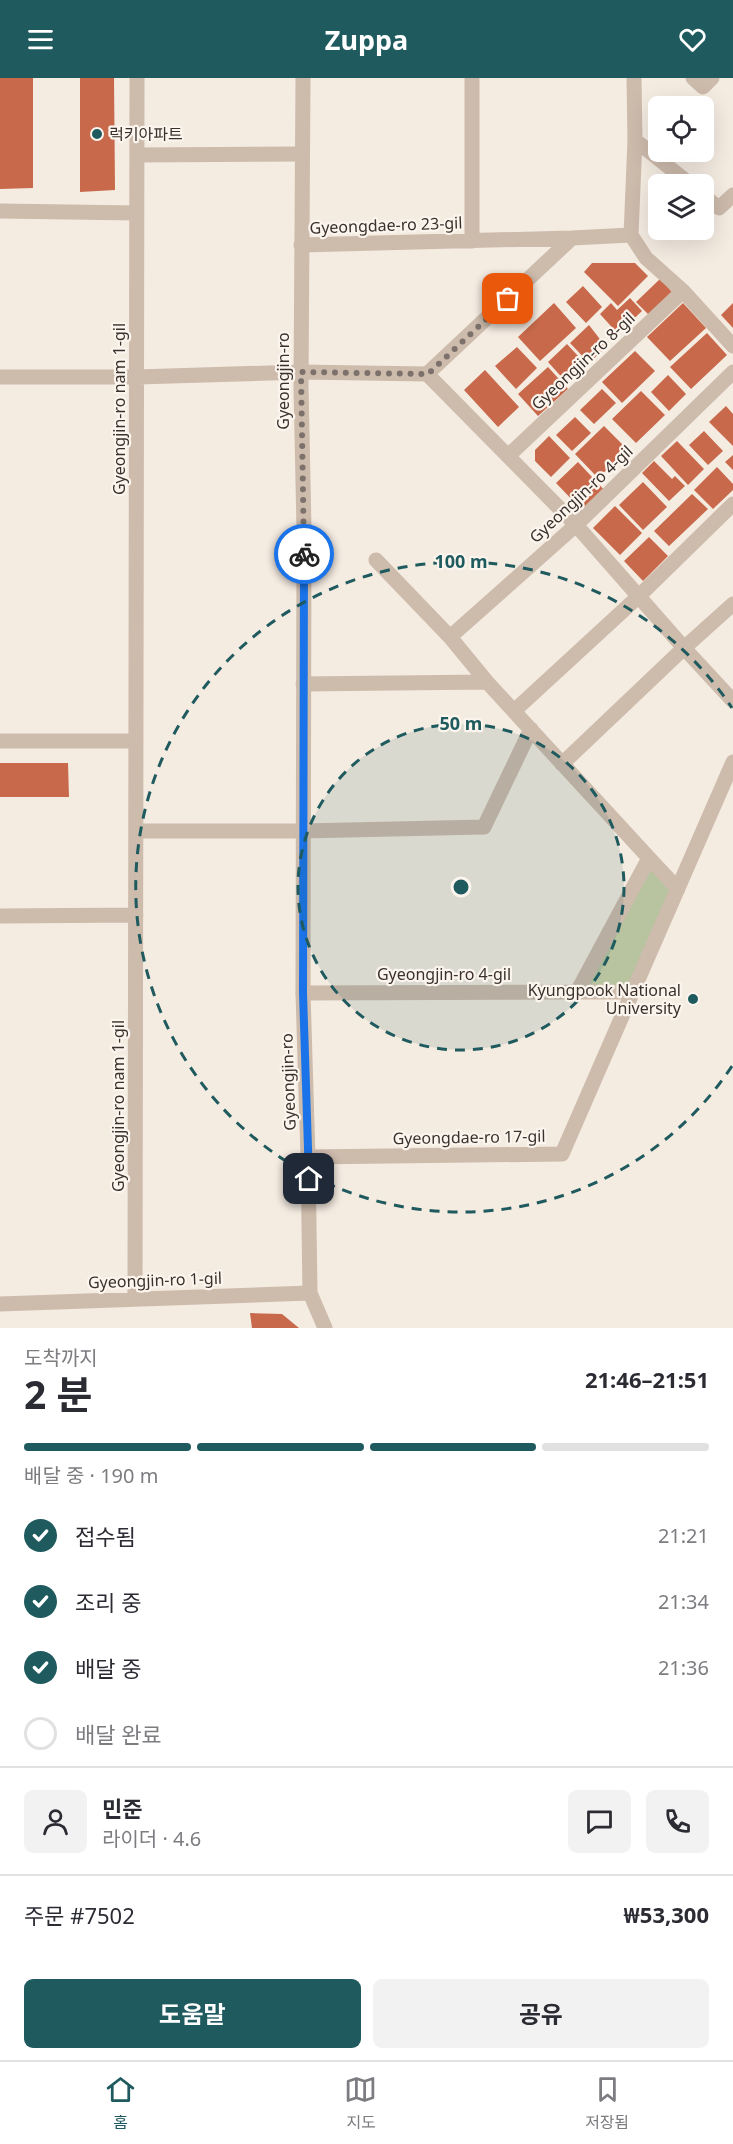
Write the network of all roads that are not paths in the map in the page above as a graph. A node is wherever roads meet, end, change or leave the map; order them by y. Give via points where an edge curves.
1 (137, 78) edge
2 (303, 78) edge
3 (471, 78) edge
4 (634, 78) edge
5 (693, 78) edge
6 (712, 78) edge
7 (635, 140) junction
8 (302, 154) junction
9 (137, 155) junction
10 (678, 174) edge
11 (733, 195) edge
12 (714, 204) edge
13 (0, 211) edge
14 (137, 213) junction
15 (631, 235) junction
16 (572, 238) junction
17 (472, 241) junction
18 (302, 245) junction
19 (683, 291) junction
20 (733, 346) edge
21 (301, 372) junction
22 (733, 372) edge
23 (428, 374) junction
24 (0, 377) edge
25 (137, 377) junction
26 (508, 456) junction
27 (733, 504) edge
28 (576, 525) junction
29 (376, 560) dead end
30 (639, 596) junction
31 (733, 604) edge
32 (450, 637) junction
33 (684, 648) junction
34 (488, 682) junction
35 (303, 684) junction
36 (733, 701) edge
37 (514, 711) junction
38 (531, 729) junction
39 (0, 741) edge
40 (136, 741) junction
41 (733, 762) edge
42 (562, 764) junction
43 (136, 831) junction
44 (303, 831) junction
45 (649, 858) junction
46 (678, 889) junction
47 (136, 915) junction
48 (0, 916) edge
49 (577, 992) junction
50 (633, 992) junction
51 (303, 993) junction
52 (309, 1157) junction
53 (310, 1293) junction
54 (135, 1298) junction
55 (0, 1304) edge
56 (325, 1328) edge

1 - 9 street, Gyeongjin-ro nam 1-gil
2 - 8 street, Gyeongjin-ro
3 - 17 street, Gyeongdae-ro 23-gil
4 - 7 street
5 - 6 street via 703,87
7 - 10 street
7 - 15 street
8 - 9 street
8 - 18 street, Gyeongjin-ro
9 - 14 street, Gyeongjin-ro nam 1-gil
11 - 12 street via 719,208
13 - 14 street
14 - 25 street, Gyeongjin-ro nam 1-gil
15 - 16 street, Gyeongdae-ro 23-gil
15 - 19 street via 646,258
16 - 17 street, Gyeongdae-ro 23-gil
16 - 23 street
17 - 18 street, Gyeongdae-ro 23-gil
18 - 21 street, Gyeongjin-ro
19 - 20 street
19 - 26 street, Gyeongjin-ro 8-gil
21 - 23 street
21 - 25 street
21 - 35 street, Gyeongjin-ro
22 - 28 street, Gyeongjin-ro 4-gil
23 - 26 street
24 - 25 street
25 - 40 street, Gyeongjin-ro nam 1-gil
26 - 28 street
27 - 30 street
28 - 30 street
28 - 32 street, Gyeongjin-ro 4-gil
29 - 32 street
30 - 33 street
30 - 37 street
31 - 33 street
32 - 34 street
33 - 36 street
33 - 42 street
34 - 35 street
34 - 37 street
35 - 44 street, Gyeongjin-ro
37 - 38 street
38 - 42 street
38 - 44 street via 483,827
39 - 40 street
40 - 43 street, Gyeongjin-ro nam 1-gil
41 - 46 street, Gyeongdae-ro 17-gil
42 - 45 street
43 - 44 street
43 - 47 street, Gyeongjin-ro nam 1-gil
44 - 51 street, Gyeongjin-ro
45 - 46 street
45 - 49 street
46 - 50 street, Gyeongdae-ro 17-gil
47 - 48 street
47 - 54 street, Gyeongjin-ro nam 1-gil
49 - 50 street, Gyeongjin-ro 4-gil
49 - 51 street, Gyeongjin-ro 4-gil
50 - 52 street, Gyeongdae-ro 17-gil via 562,1154
51 - 52 street, Gyeongjin-ro
52 - 53 street, Gyeongjin-ro
53 - 54 street, Gyeongjin-ro 1-gil
53 - 56 street, Gyeongjin-ro
54 - 55 street, Gyeongjin-ro 1-gil

